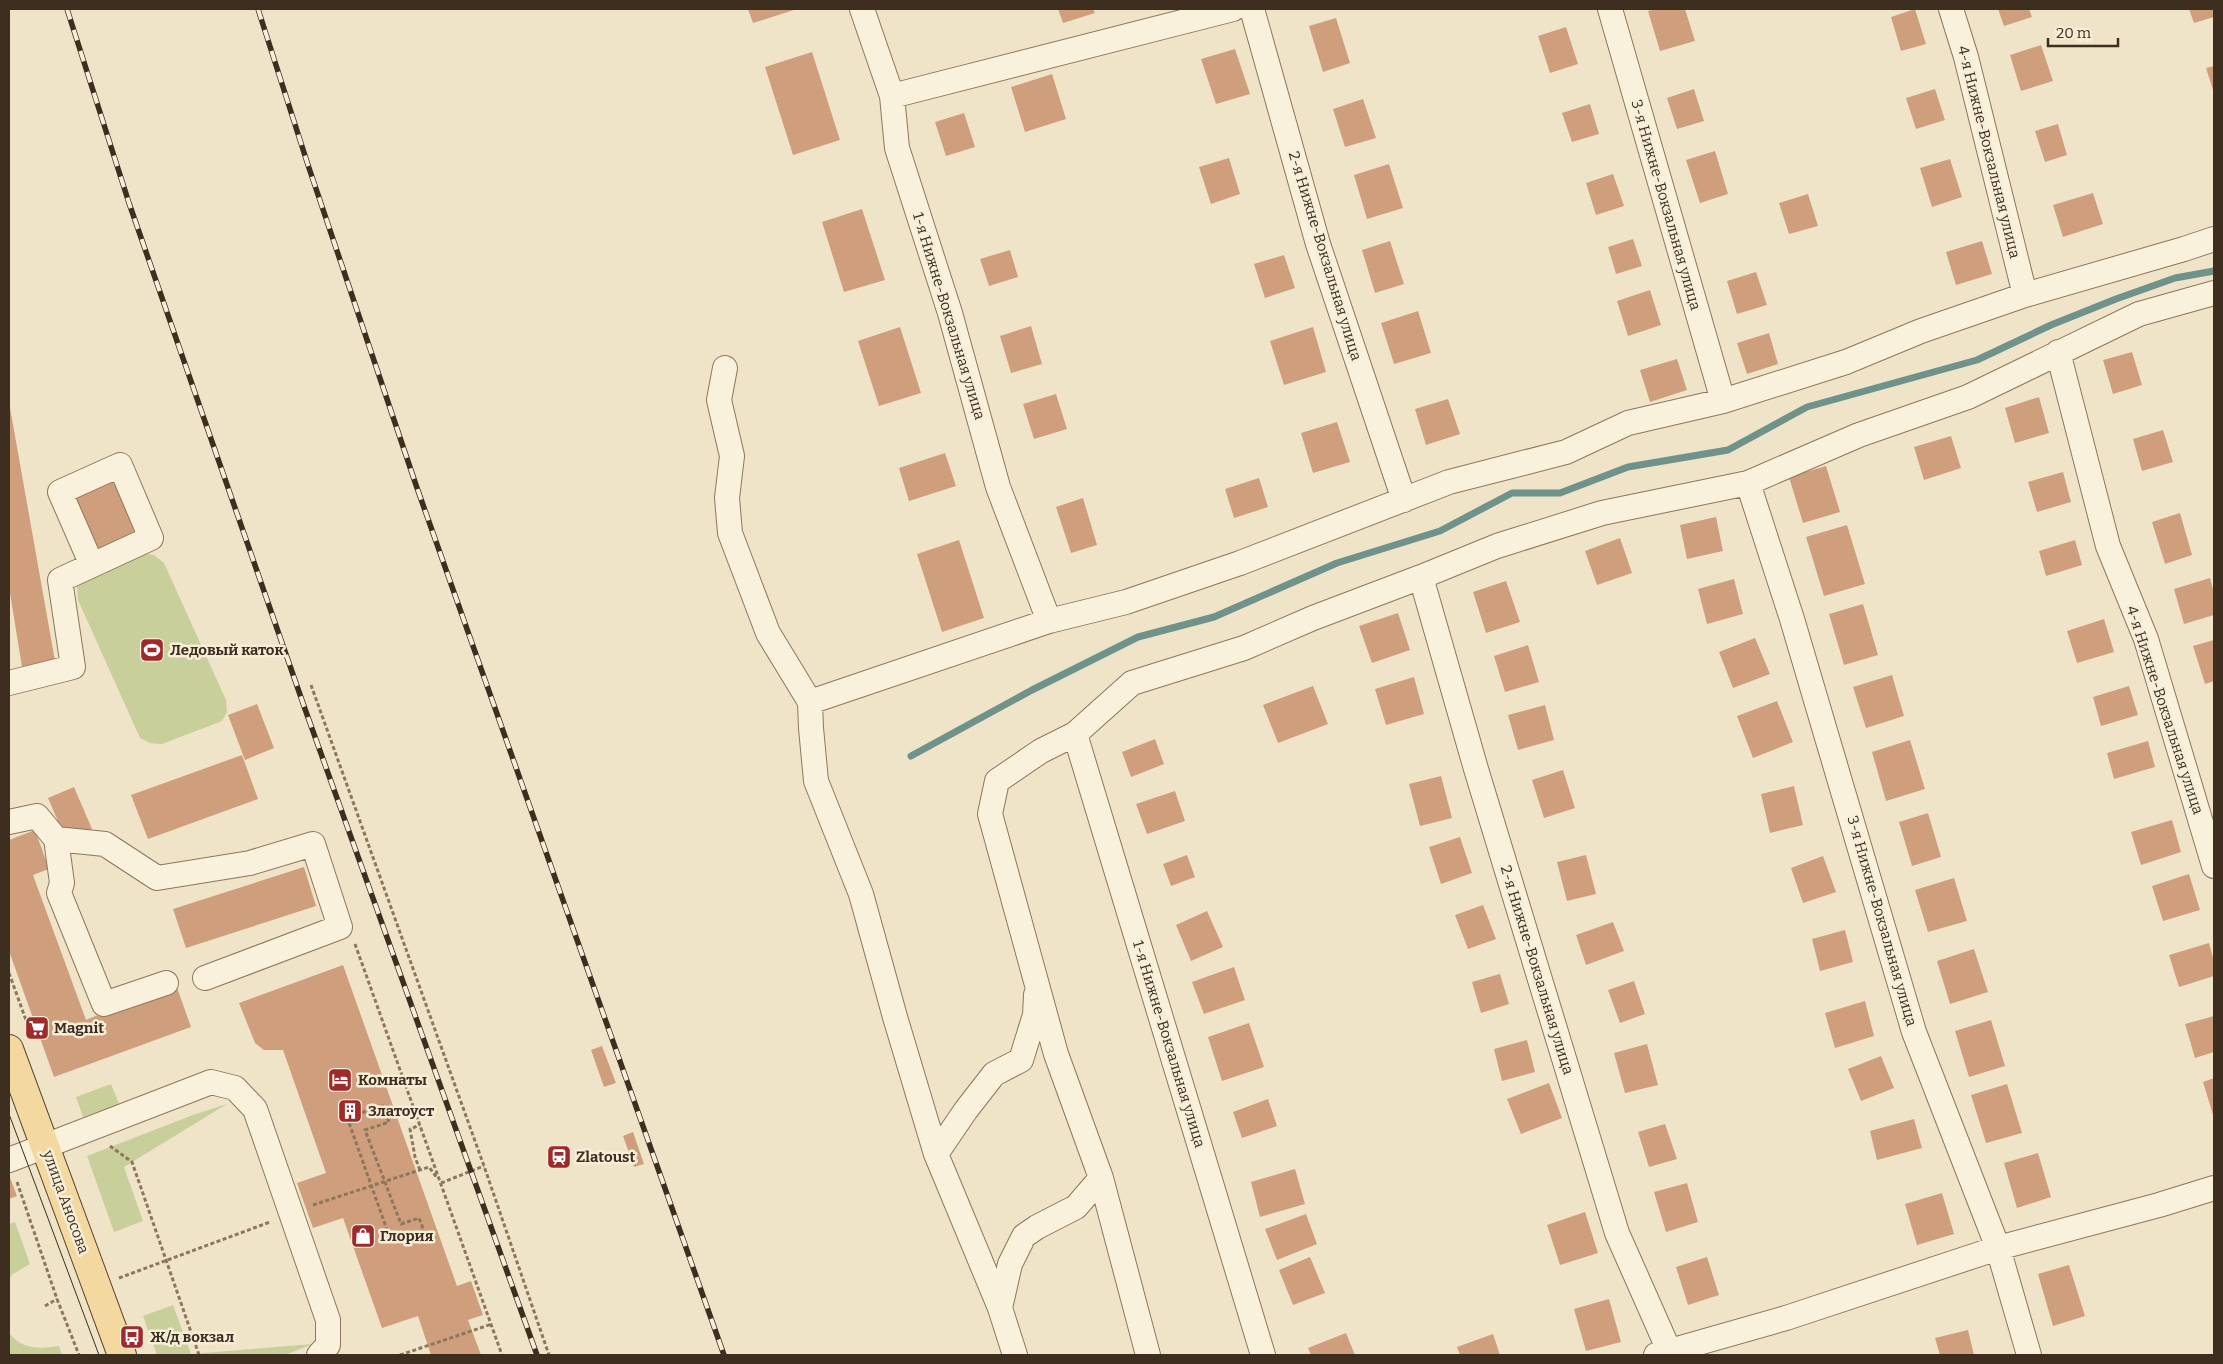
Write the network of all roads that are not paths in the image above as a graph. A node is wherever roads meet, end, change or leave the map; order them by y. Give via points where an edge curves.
1 (862, 9) edge
2 (1233, 9) edge
3 (1252, 9) edge
4 (1610, 9) edge
5 (1951, 9) edge
6 (892, 96) junction
7 (2214, 239) edge
8 (2214, 293) edge
9 (2025, 295) junction
10 (2058, 352) junction
11 (726, 368) dead end
12 (1723, 401) junction
13 (1748, 482) junction
14 (1404, 500) junction
15 (92, 563) dead end
16 (1421, 577) junction
17 (1049, 620) junction
18 (9, 683) edge
19 (810, 702) junction
20 (1075, 734) junction
21 (9, 822) edge
22 (56, 839) junction
23 (2214, 866) edge
24 (205, 978) dead end
25 (166, 983) dead end
26 (1036, 984) junction
27 (9, 1049) edge
28 (46, 1146) junction
29 (936, 1154) junction
30 (9, 1160) edge
31 (1102, 1178) junction
32 (2214, 1188) edge
33 (1998, 1248) junction
34 (1000, 1308) junction
35 (1665, 1354) edge
36 (122, 1355) edge
37 (319, 1355) edge
38 (1015, 1355) edge
39 (1148, 1355) edge
40 (1262, 1355) edge
41 (2029, 1355) edge

1 - 6 street, 1-я Нижне-Вокзальная улица
2 - 6 street
3 - 14 street, 2-я Нижне-Вокзальная улица via 1318,244
4 - 12 street, 3-я Нижне-Вокзальная улица
5 - 9 street, 4-я Нижне-Вокзальная улица
6 - 17 street, 1-я Нижне-Вокзальная улица via 897,148 950,313 998,487
7 - 9 street
8 - 10 street via 2138,314
9 - 12 street via 1920,331 1846,362
10 - 13 street via 1968,397 1859,435
10 - 23 street, 4-я Нижне-Вокзальная улица via 2108,546 2146,639
11 - 19 street via 719,400 732,456 728,498 730,533 768,633
12 - 14 street via 1628,423 1566,452 1449,482
13 - 16 street via 1602,513 1497,546
13 - 33 street, 3-я Нижне-Вокзальная улица via 1792,619 1914,1032
14 - 17 street via 1249,560 1135,599
15 - 18 street via 60,492 120,465 151,538 60,580 73,667
16 - 20 street via 1244,648 1132,683
16 - 35 street, 2-я Нижне-Вокзальная улица via 1617,1233
17 - 19 street
19 - 29 street via 816,781 861,894
20 - 26 street via 1041,751 997,781 990,814
20 - 40 street, 1-я Нижне-Вокзальная улица
21 - 22 street via 37,816
22 - 24 street via 105,844 157,878 250,863 313,844 340,927
22 - 25 street via 62,883 59,893 104,1004
26 - 29 street via 1034,1015 1021,1060 994,1074
26 - 31 street via 1056,1054
27 - 28 main road, улица Аносова
28 - 30 street
28 - 36 main road, улица Аносова
28 - 37 street via 211,1082 235,1088 255,1109 328,1320 328,1345
29 - 34 street
31 - 34 street via 1076,1207 1024,1236 1010,1264
31 - 39 street
32 - 33 street
33 - 35 street
33 - 41 street, 3-я Нижне-Вокзальная улица
34 - 38 street

